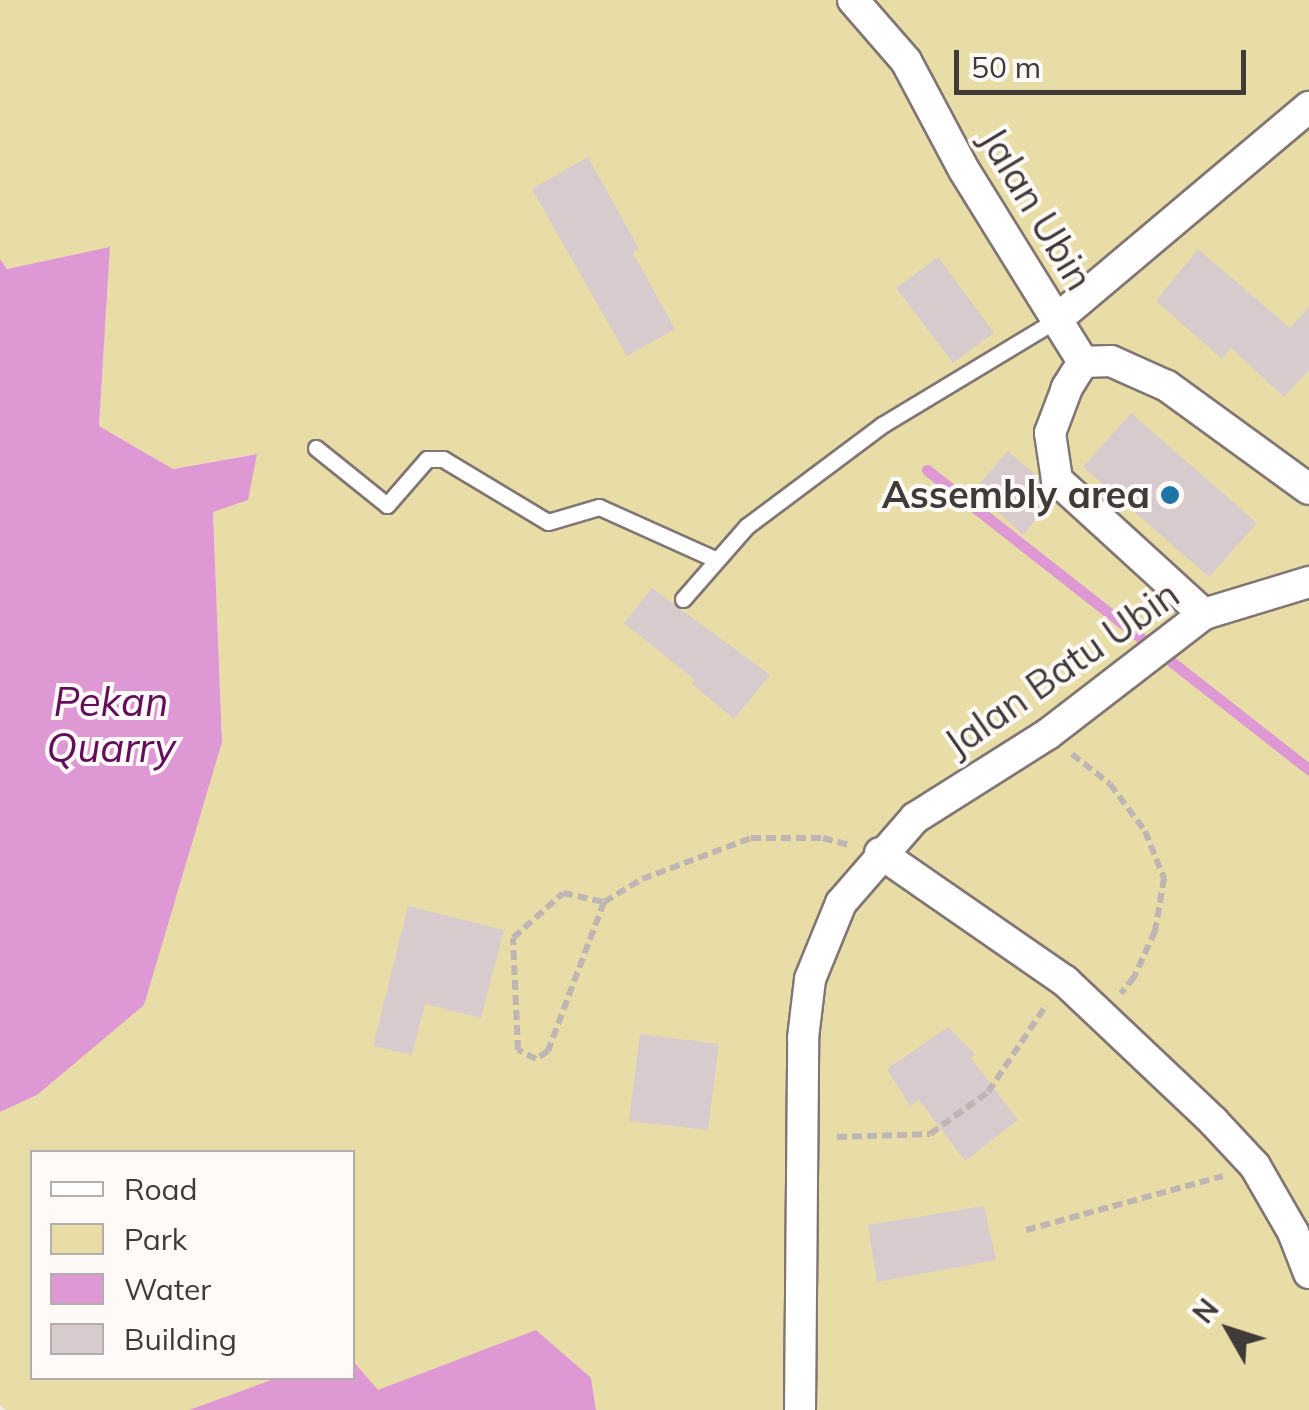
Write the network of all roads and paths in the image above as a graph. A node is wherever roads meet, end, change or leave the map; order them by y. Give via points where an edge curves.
1 (853, 0) edge
2 (1309, 107) edge
3 (1056, 320) junction
4 (1083, 362) junction
5 (316, 448) dead end
6 (1309, 489) edge
7 (717, 560) junction
8 (1309, 582) edge
9 (683, 599) dead end
10 (1204, 614) junction
11 (1048, 734) junction
12 (880, 854) junction
13 (604, 902) junction
14 (1065, 980) junction
15 (1102, 1016) junction
16 (800, 1135) junction
17 (1255, 1166) junction
18 (1026, 1230) dead end
19 (1309, 1273) edge
20 (800, 1410) edge

1 - 3 street, Jalan Ubin via 906,61
2 - 3 street
3 - 4 street, Jalan Ubin
3 - 7 lane via 882,425 747,526
4 - 6 street via 1111,362 1166,386
4 - 10 street via 1050,433 1057,480
5 - 7 lane via 387,505 427,459 443,459 548,522 599,507
7 - 9 lane
8 - 10 street, Jalan Batu Ubin
10 - 11 street, Jalan Batu Ubin
11 - 12 street, Jalan Batu Ubin via 915,818
11 - 15 path via 1110,784 1145,831 1164,878 1155,931 1134,977
12 - 13 path via 823,838 751,838 642,879
12 - 14 street
12 - 16 street, Jalan Batu Ubin via 841,903 810,979
13 - 13 path via 563,893 512,938 518,1050 536,1058 548,1051
14 - 15 street
14 - 16 path via 988,1092 930,1134
15 - 17 street
16 - 20 street
17 - 18 path
17 - 19 street

